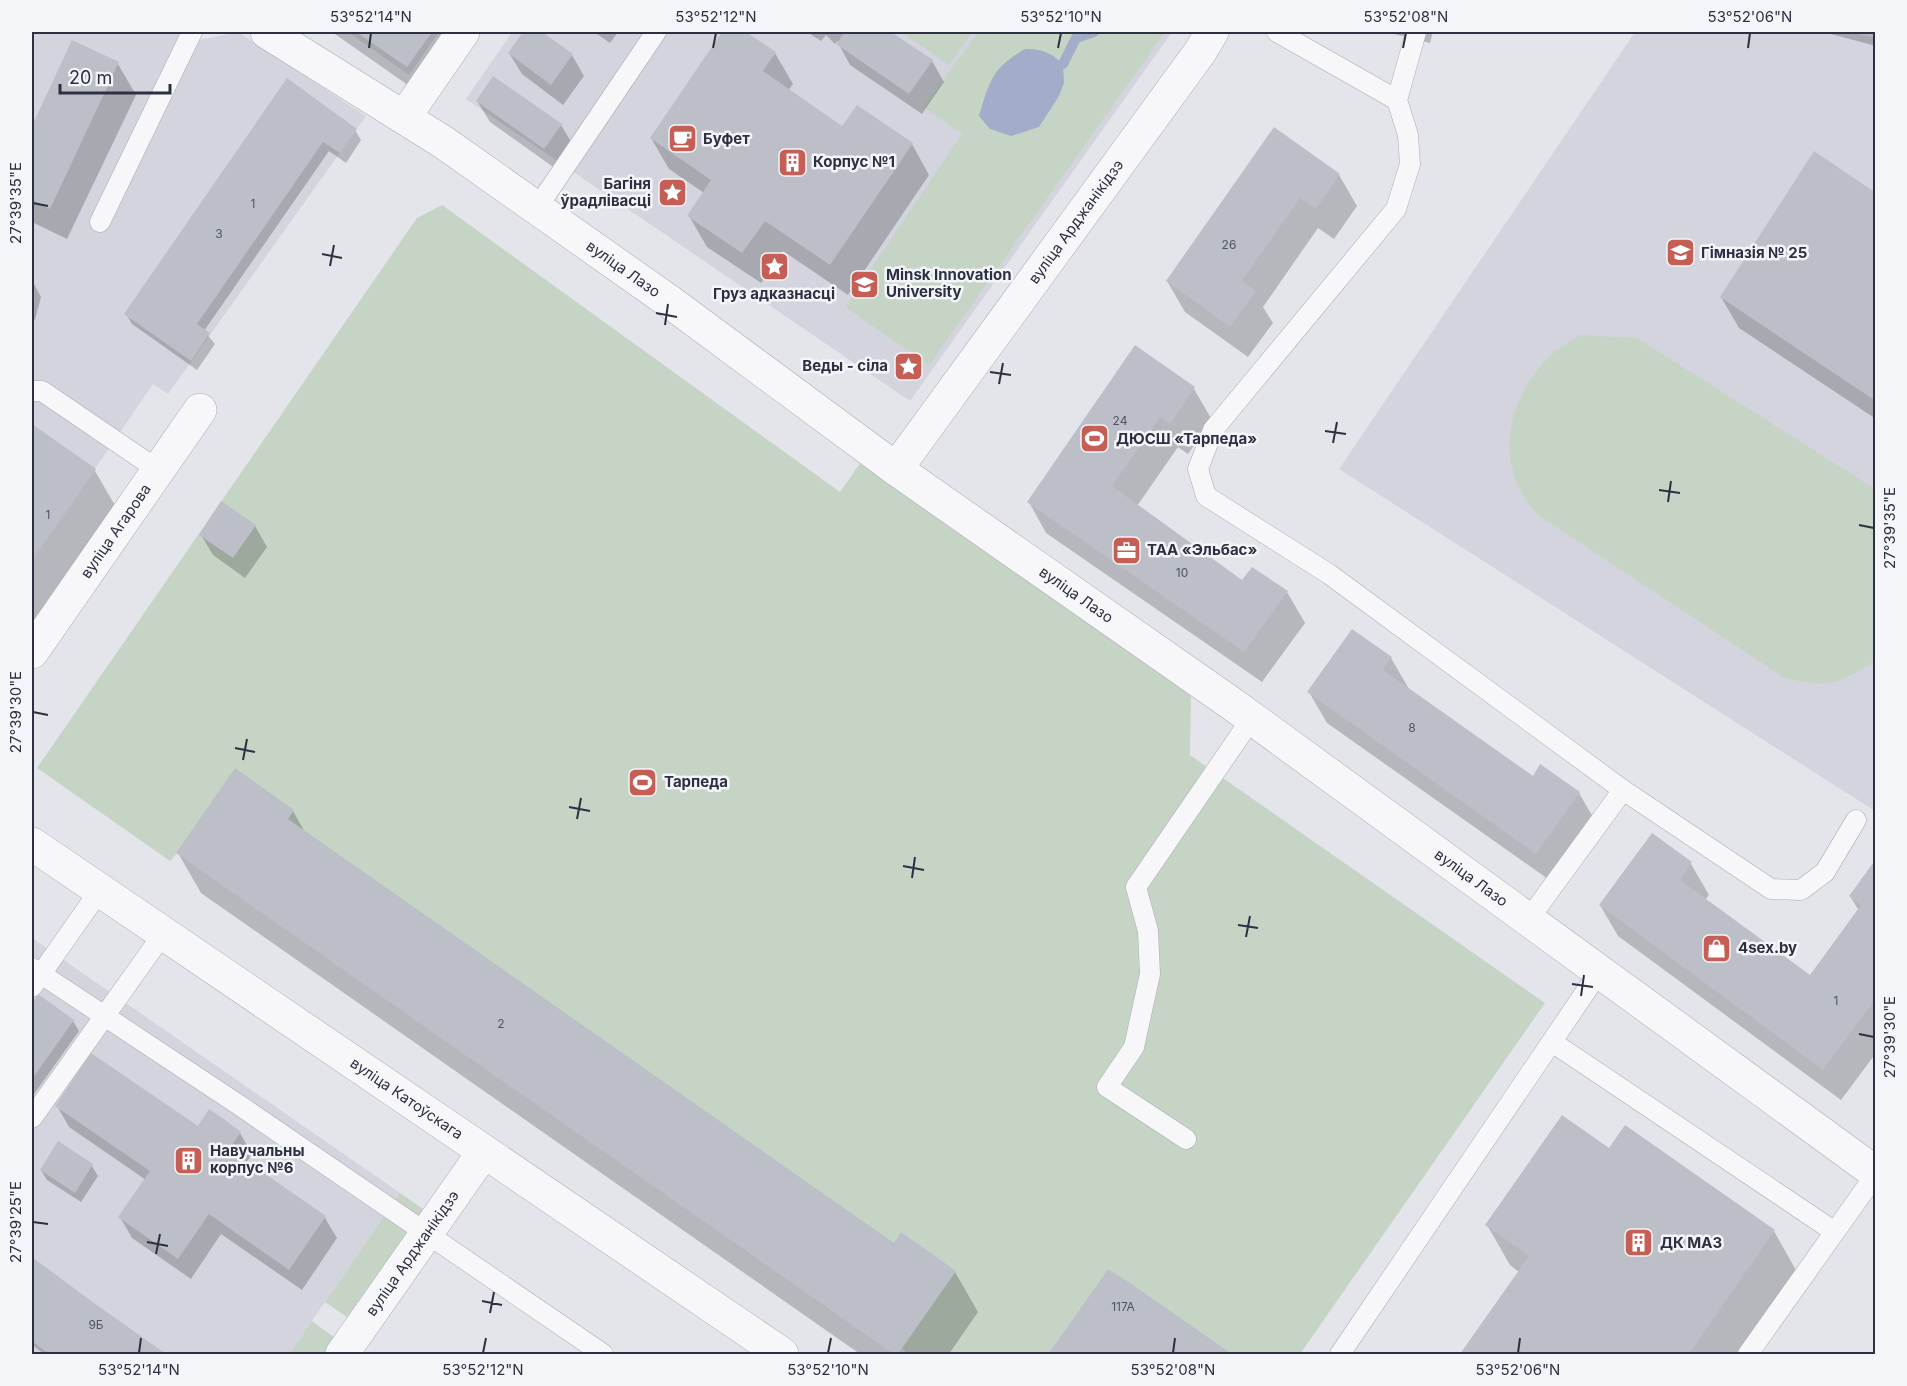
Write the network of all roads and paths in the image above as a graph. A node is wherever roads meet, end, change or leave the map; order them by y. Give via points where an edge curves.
1 (192, 32) edge
2 (267, 32) edge
3 (463, 32) edge
4 (656, 32) edge
5 (1212, 32) edge
6 (1277, 32) edge
7 (1416, 32) edge
8 (1397, 100) junction
9 (405, 116) junction
10 (537, 208) junction
11 (100, 222) dead end
12 (32, 390) edge
13 (200, 410) dead end
14 (896, 469) junction
15 (158, 470) junction
16 (32, 652) edge
17 (1252, 718) junction
18 (1623, 790) junction
19 (1856, 820) dead end
20 (32, 844) edge
21 (100, 890) junction
22 (1528, 920) junction
23 (163, 934) junction
24 (1599, 972) junction
25 (35, 976) edge
26 (105, 1016) junction
27 (1552, 1042) junction
28 (32, 1118) edge
29 (1186, 1139) dead end
30 (483, 1152) junction
31 (1875, 1174) edge
32 (1835, 1232) junction
33 (427, 1233) junction
34 (342, 1354) edge
35 (603, 1354) edge
36 (782, 1354) edge
37 (1340, 1354) edge
38 (1748, 1354) edge

1 - 11 lane
2 - 9 street, вуліца Лазо
3 - 9 street
4 - 10 lane
5 - 14 street, вуліца Арджанікідзэ
6 - 8 lane
7 - 8 lane
8 - 18 lane via 1408,135 1410,164 1396,209 1213,430 1198,469 1206,496 1329,574
9 - 10 street, вуліца Лазо
10 - 14 street, вуліца Лазо
12 - 15 lane via 42,391
13 - 15 street, вуліца Агарова
14 - 17 street, вуліца Лазо
15 - 16 street, вуліца Агарова
17 - 22 street, вуліца Лазо
17 - 29 lane via 1136,887 1148,931 1150,974 1134,1047 1107,1087
18 - 19 lane via 1771,889 1801,890 1826,872
18 - 22 lane
20 - 21 street, вуліца Катоўскага
21 - 23 street, вуліца Катоўскага
21 - 25 lane
22 - 24 street, вуліца Лазо
23 - 26 lane
23 - 30 street, вуліца Катоўскага
24 - 27 lane
24 - 31 street, вуліца Лазо
25 - 26 lane
26 - 28 lane
26 - 33 lane
27 - 32 lane
27 - 37 lane
30 - 33 street, вуліца Арджанікідзэ
30 - 36 street, вуліца Катоўскага
31 - 32 lane
32 - 38 lane
33 - 34 street, вуліца Арджанікідзэ
33 - 35 lane

